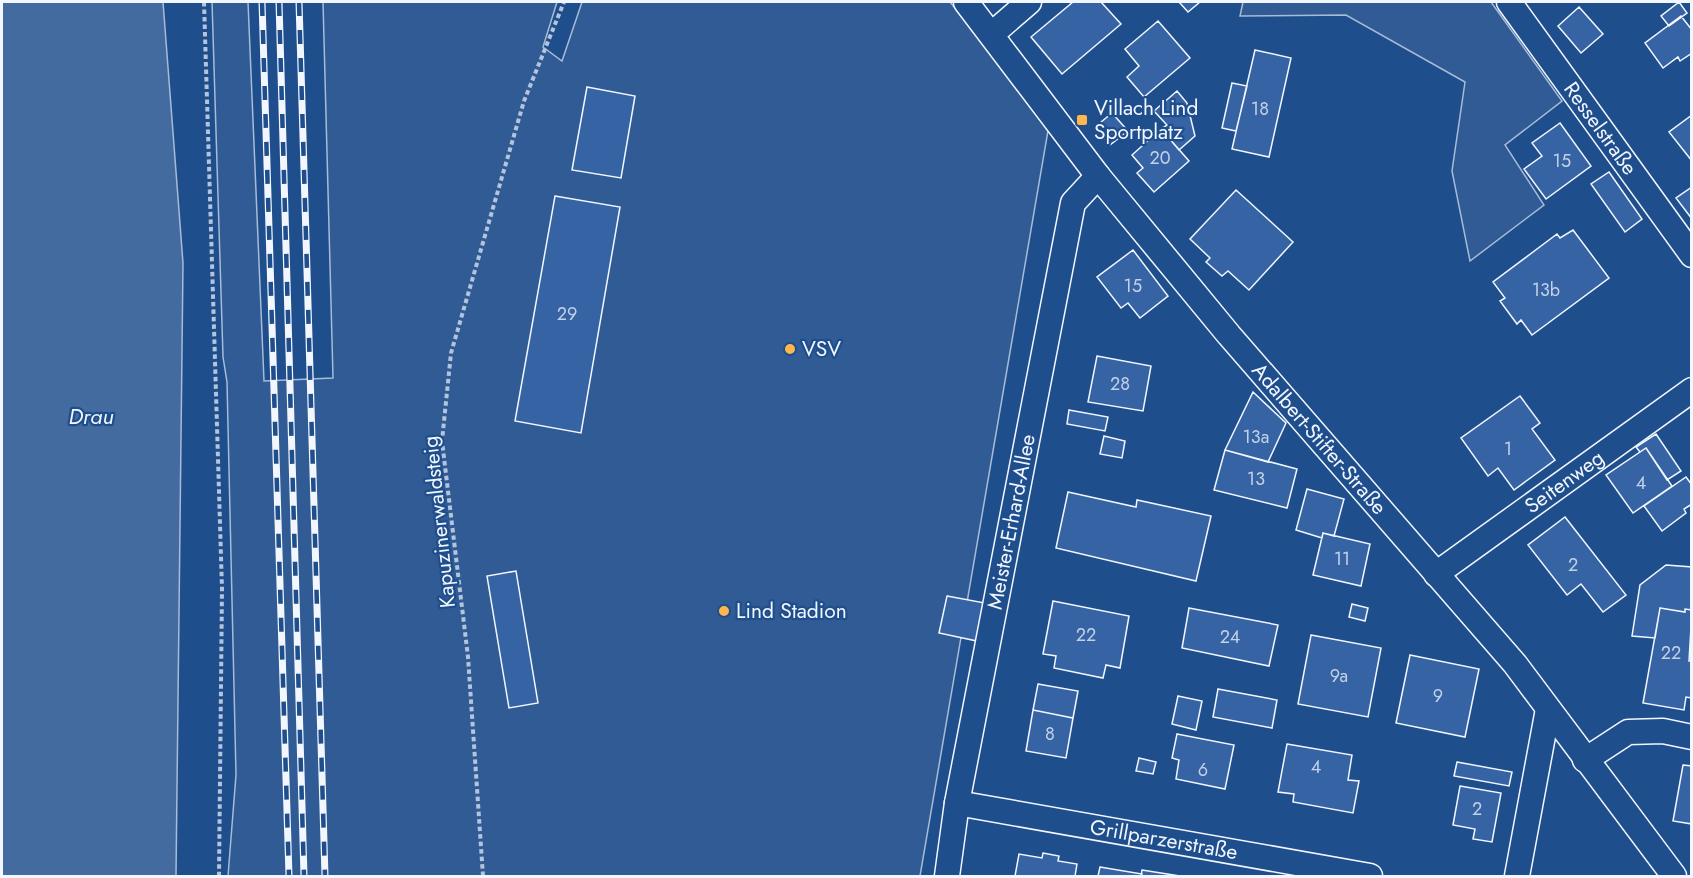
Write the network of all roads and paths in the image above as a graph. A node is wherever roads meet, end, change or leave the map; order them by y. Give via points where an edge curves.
1 (204, 2) edge
2 (564, 2) edge
3 (966, 2) edge
4 (1029, 2) edge
5 (1509, 2) edge
6 (992, 34) junction
7 (1098, 176) junction
8 (1692, 255) edge
9 (1692, 390) edge
10 (1436, 574) junction
11 (1548, 709) junction
12 (1692, 737) edge
13 (1585, 760) junction
14 (957, 803) junction
15 (219, 876) edge
16 (483, 876) edge
17 (947, 876) edge
18 (1370, 876) edge
19 (1517, 876) edge
20 (1674, 876) edge

1 - 15 path via 222,589
2 - 16 path, Kapuzinerwaldsteig via 524,101 451,353 442,441 468,657
3 - 6 street, Adalbert-Stifter-Straße
4 - 6 street
5 - 8 street, Resselstraße
6 - 7 street, Adalbert-Stifter-Straße
7 - 10 street, Adalbert-Stifter-Straße via 1229,335
7 - 14 street, Meister-Erhard-Allee via 1073,203
9 - 10 street, Seitenweg
10 - 11 street, Adalbert-Stifter-Straße via 1515,664
11 - 13 street, Adalbert-Stifter-Straße
11 - 19 street
12 - 13 street via 1663,731 1628,732
13 - 20 street, Adalbert-Stifter-Straße
14 - 17 street, Meister-Erhard-Allee
14 - 18 street, Grillparzerstraße

